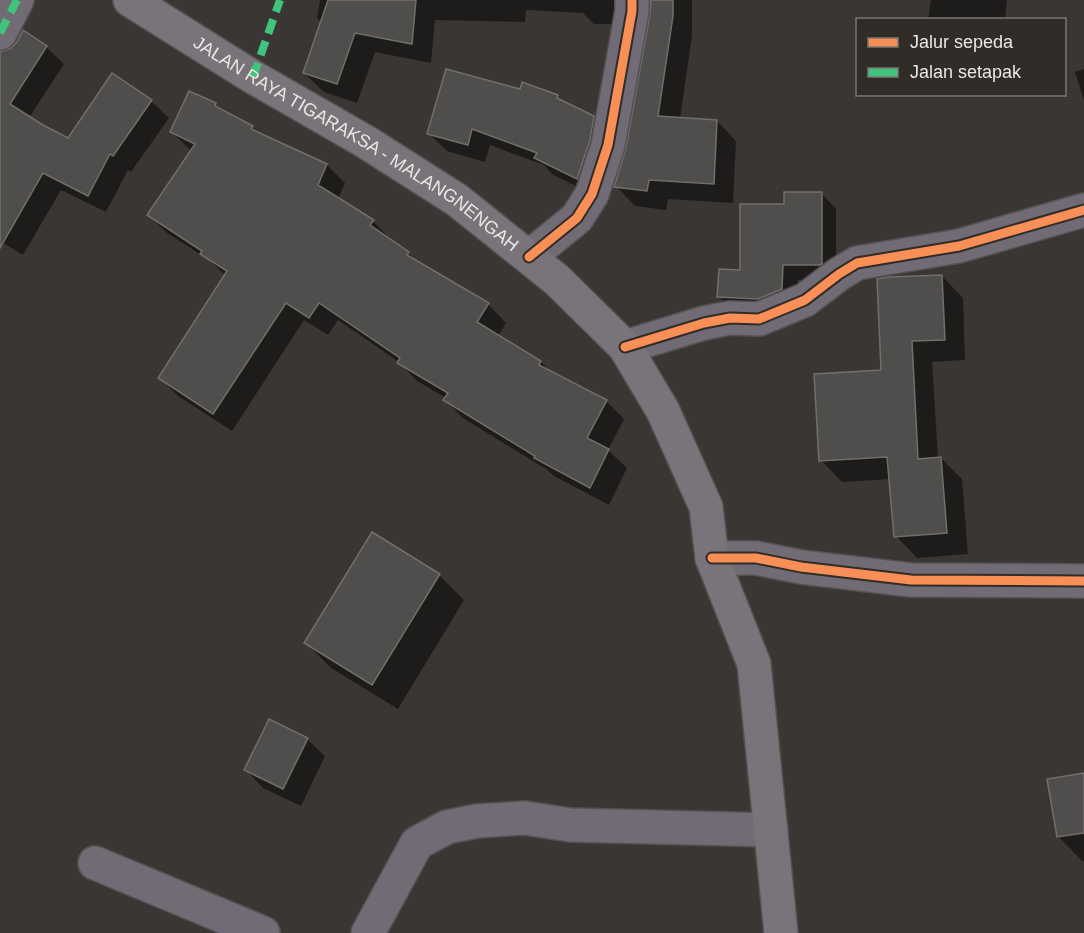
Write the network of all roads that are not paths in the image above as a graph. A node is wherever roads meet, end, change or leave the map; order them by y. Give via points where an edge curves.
1 (17, 0) edge
2 (130, 0) edge
3 (632, 0) edge
4 (0, 33) edge
5 (1084, 210) edge
6 (529, 257) junction
7 (625, 347) junction
8 (712, 558) junction
9 (1084, 581) edge
10 (771, 830) junction
11 (95, 863) dead end
12 (263, 933) edge
13 (368, 933) edge
14 (781, 933) edge

1 - 4 street
2 - 6 main road, JALAN RAYA TIGARAKSA - MALANGNENGAH via 457,200
3 - 6 street via 608,145 592,194 577,218
5 - 7 street via 959,246 857,263 805,300 759,319 730,318 704,323
6 - 7 main road, JALAN RAYA TIGARAKSA - MALANGNENGAH
7 - 8 main road, JALAN RAYA TIGARAKSA - MALANGNENGAH via 663,411 706,507
8 - 9 street via 756,558 911,580
8 - 10 main road, JALAN RAYA TIGARAKSA - MALANGNENGAH via 754,664
10 - 13 street via 570,825 525,818 447,827 417,843
10 - 14 main road, JALAN RAYA TIGARAKSA - MALANGNENGAH
11 - 12 street

